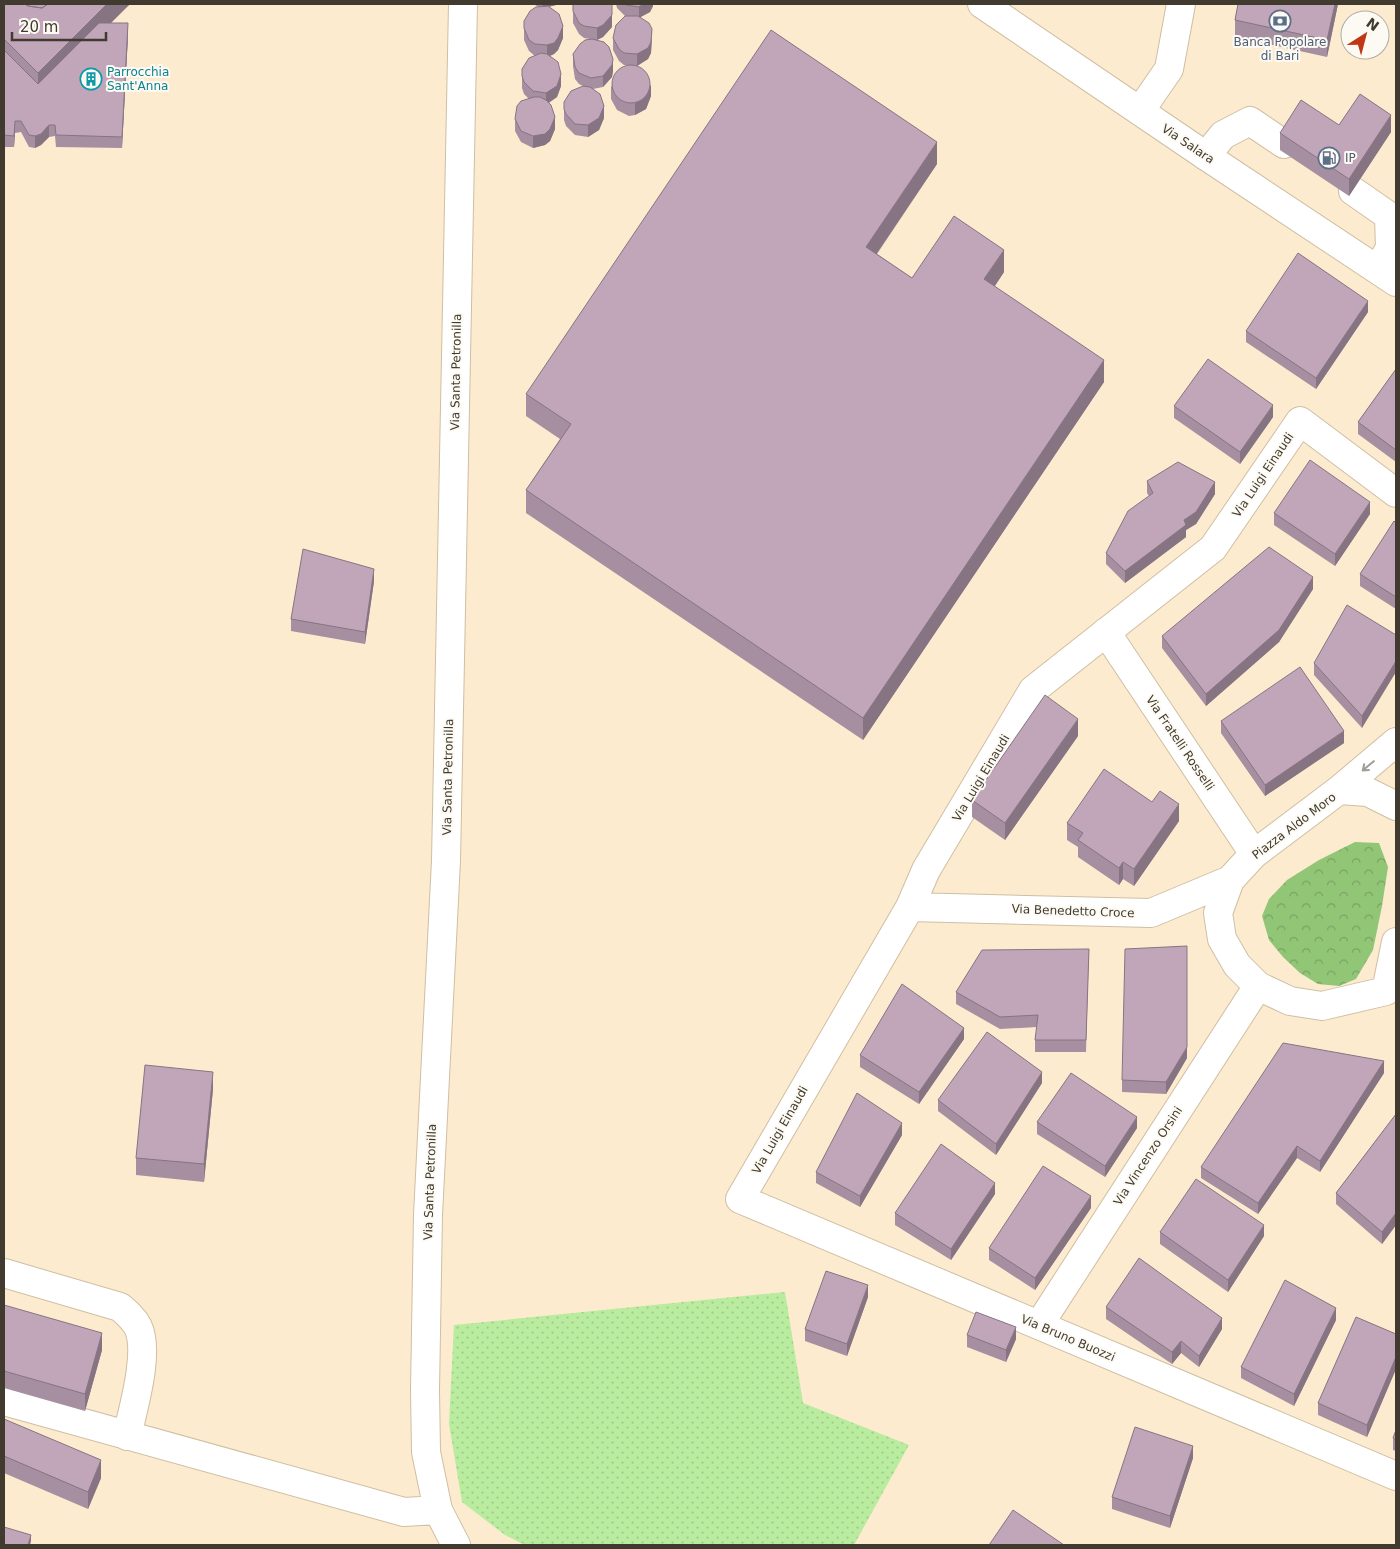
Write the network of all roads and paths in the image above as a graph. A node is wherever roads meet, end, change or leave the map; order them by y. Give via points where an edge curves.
1 (463, 4) edge
2 (982, 4) edge
3 (1181, 4) edge
4 (1140, 111) junction
5 (1284, 144) edge
6 (1206, 156) junction
7 (1353, 191) edge
8 (1387, 276) edge
9 (1396, 493) edge
10 (1106, 632) junction
11 (1396, 742) edge
12 (1340, 790) junction
13 (1396, 806) edge
14 (1254, 854) junction
15 (1230, 880) junction
16 (910, 906) junction
17 (1396, 942) edge
18 (1258, 986) junction
19 (1391, 999) edge
20 (740, 1199) joint
21 (4, 1273) edge
22 (1039, 1325) junction
23 (4, 1401) edge
24 (127, 1436) junction
25 (1396, 1476) edge
26 (438, 1510) junction
27 (455, 1545) edge

1 - 26 street, Via Santa Petronilla via 446,861 428,1215 425,1390 426,1452
2 - 4 street, Via Salara
3 - 4 street via 1169,68
4 - 6 street, Via Salara
5 - 6 street via 1250,121 1222,135
6 - 8 street, Via Salara
7 - 8 street via 1389,216
9 - 10 street, Via Luigi Einaudi via 1300,421 1213,548
10 - 14 street, Via Fratelli Rosselli
10 - 16 street, Via Luigi Einaudi via 1033,690 926,870
11 -> 12 street
12 - 13 street, Piazza Aldo Moro via 1368,792
12 - 14 street, Piazza Aldo Moro
14 - 15 street, Piazza Aldo Moro
15 - 16 street, Via Benedetto Croce via 1151,913
15 - 18 street, Piazza Aldo Moro via 1218,913 1222,939 1237,965
16 - 20 street, Via Luigi Einaudi
17 - 19 street, Piazza Aldo Moro
18 - 19 street, Piazza Aldo Moro via 1290,1001 1322,1006
18 - 22 street, Via Vincenzo Orsini
20 - 22 street, Via Bruno Buozzi
21 - 24 street via 120,1307 130,1315 141,1338 141,1368
22 - 25 street, Via Bruno Buozzi
23 - 24 street
24 - 26 street via 404,1512
26 - 27 street, Via Santa Petronilla

